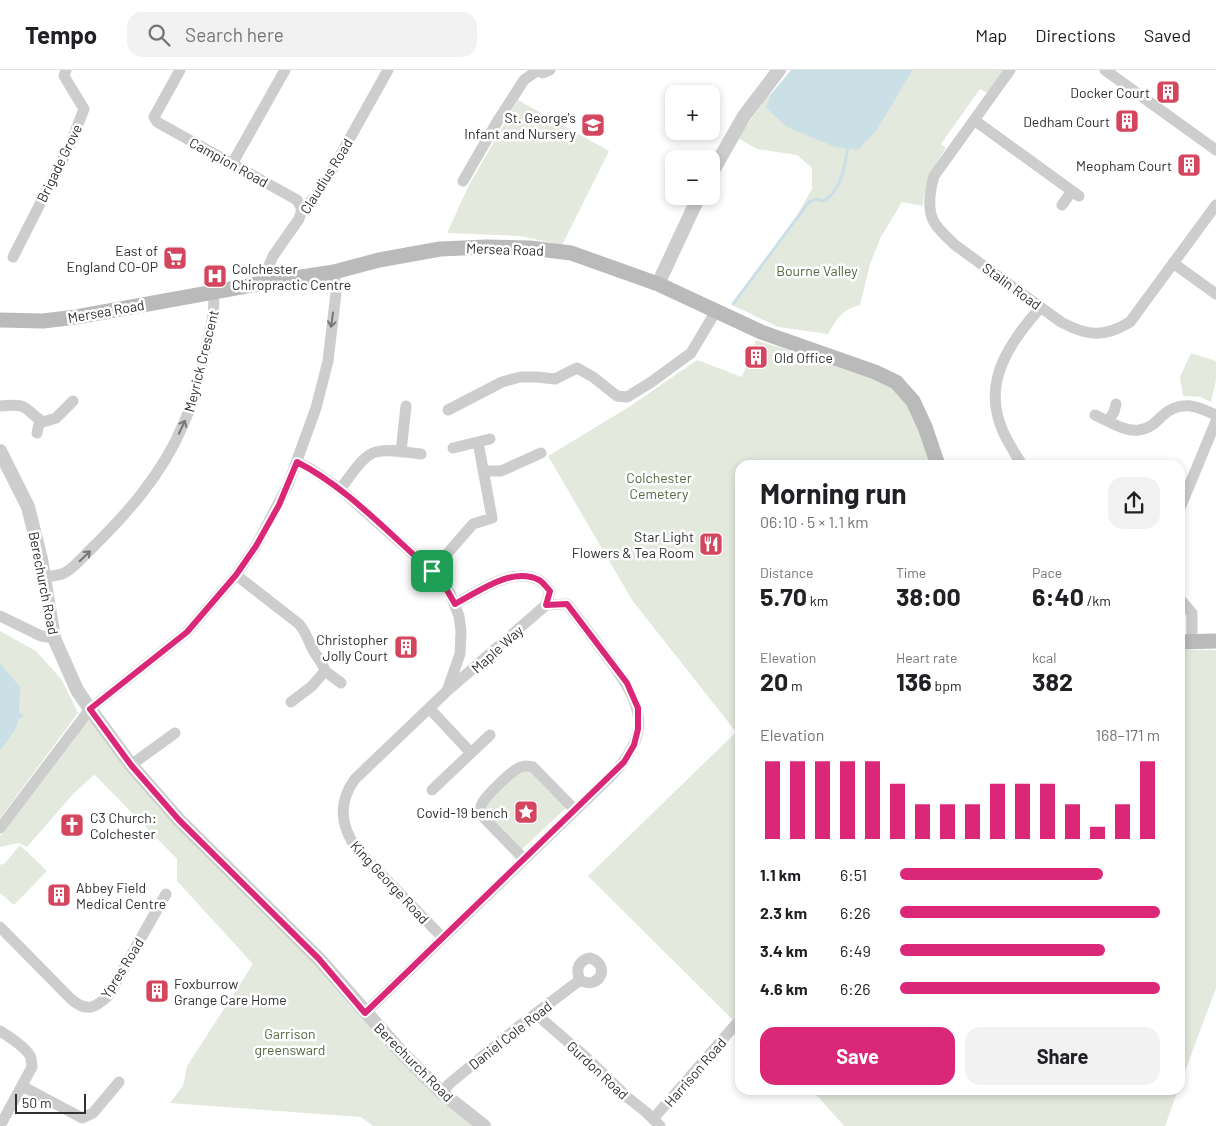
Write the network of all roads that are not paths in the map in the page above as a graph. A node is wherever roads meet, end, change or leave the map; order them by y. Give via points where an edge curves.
1 (66, 70) edge
2 (180, 70) edge
3 (285, 70) edge
4 (388, 70) edge
5 (538, 70) edge
6 (550, 70) edge
7 (779, 70) edge
8 (1010, 70) edge
9 (1105, 70) edge
10 (974, 120) junction
11 (1216, 150) edge
12 (720, 158) edge
13 (232, 164) junction
14 (463, 181) dead end
15 (695, 205) edge
16 (1062, 205) dead end
17 (1216, 206) edge
18 (302, 209) junction
19 (12, 256) dead end
20 (1173, 263) junction
21 (334, 272) junction
22 (269, 282) junction
23 (658, 284) junction
24 (213, 292) junction
25 (1216, 294) edge
26 (1041, 307) junction
27 (716, 311) junction
28 (0, 320) edge
29 (73, 402) dead end
30 (1116, 404) dead end
31 (0, 406) edge
32 (406, 406) dead end
33 (448, 410) dead end
34 (1095, 415) dead end
35 (1216, 416) edge
36 (40, 420) junction
37 (1108, 421) junction
38 (1216, 421) edge
39 (37, 433) dead end
40 (490, 440) dead end
41 (478, 442) junction
42 (453, 448) dead end
43 (0, 451) edge
44 (401, 452) junction
45 (541, 453) dead end
46 (421, 454) dead end
47 (936, 460) edge
48 (1019, 460) edge
49 (297, 462) junction
50 (484, 471) junction
51 (340, 489) junction
52 (1185, 496) edge
53 (432, 571) junction
54 (236, 575) junction
55 (43, 577) junction
56 (455, 604) junction
57 (1185, 604) edge
58 (546, 605) junction
59 (0, 616) edge
60 (54, 638) junction
61 (1186, 641) edge
62 (1216, 641) edge
63 (460, 654) junction
64 (480, 664) junction
65 (325, 671) junction
66 (341, 682) dead end
67 (448, 691) junction
68 (290, 702) dead end
69 (90, 709) junction
70 (430, 709) junction
71 (175, 732) dead end
72 (490, 735) dead end
73 (471, 753) junction
74 (131, 765) junction
75 (432, 790) dead end
76 (575, 810) junction
77 (0, 828) edge
78 (524, 859) junction
79 (166, 894) dead end
80 (0, 927) edge
81 (442, 937) junction
82 (580, 980) dead end
83 (365, 1013) junction
84 (536, 1014) junction
85 (735, 1025) edge
86 (0, 1032) edge
87 (118, 1082) dead end
88 (22, 1086) junction
89 (442, 1093) junction
90 (82, 1122) edge
91 (657, 1123) edge
92 (0, 1126) edge
93 (484, 1126) edge

1 - 19 street, Brigade Grove via 64,76 84,109 70,145
2 - 13 street, Campion Road via 154,117 157,122
3 - 13 street
4 - 18 street, Claudius Road via 327,179
5 - 6 street via 543,73
5 - 14 street via 524,80
7 - 12 street via 744,116
8 - 10 street, Stalin Road
9 - 11 street
10 - 16 street via 1075,193
10 - 26 street, Stalin Road via 934,176 929,193 933,220 955,244
13 - 18 street, Campion Road via 297,200
15 - 23 street
17 - 20 street, Stalin Road
18 - 22 street, Claudius Road via 299,219 269,263
20 - 25 street
20 - 26 street, Stalin Road via 1130,322 1117,330 1092,334 1078,330
21 - 22 main road, Mersea Road
21 - 23 main road, Mersea Road via 440,249 530,248 571,253
21 -> 49 street via 336,293 328,361
22 - 24 main road, Mersea Road
23 - 27 main road, Mersea Road
24 - 28 main road, Mersea Road via 59,319
55 -> 24 street, Meyrick Crescent via 62,574 71,568 113,528 161,468 183,427 198,382 213,316
26 - 48 street via 1016,339 997,377 998,417
27 - 33 street via 691,353 627,397 617,396 577,368 555,380 537,376 502,382
27 - 47 main road, Mersea Road via 761,332 896,382 913,401
29 - 36 street via 56,418
30 - 37 street
31 - 36 street via 20,404
32 - 44 street
34 - 37 street
35 - 37 street via 1196,406 1181,406 1165,413 1150,427 1138,430
36 - 39 street
38 - 52 street
40 - 41 street
41 - 42 street
41 - 50 street
43 - 55 street, Berechurch Road via 28,507
44 - 46 street
44 - 51 street via 376,452 368,456
45 - 50 street via 501,471
49 - 51 street, King George Road
49 - 54 street via 279,505
50 - 53 street via 492,518 474,524
51 - 53 street, King George Road
53 - 56 street, King George Road
54 - 65 street via 299,624
54 - 69 street via 187,632
55 - 60 street, Berechurch Road
56 - 58 street via 496,580 523,576 540,581 550,591
56 - 63 street, King George Road via 460,624
57 - 61 street via 1192,612
58 - 64 street, Maple Way
58 - 76 street via 567,604 627,683 638,708 634,745 624,762
59 - 60 street via 41,636
60 - 69 street, Berechurch Road via 77,690
61 - 62 main road
63 - 64 street
63 - 67 street, King George Road
64 - 67 street, Maple Way
65 - 66 street
65 - 68 street via 312,686
67 - 70 street, King George Road
69 - 74 street, Berechurch Road
69 - 77 street
70 - 73 street
70 - 81 street, King George Road via 355,778 344,802 343,818 347,833 357,849
71 - 74 street
72 - 73 street
73 - 75 street
74 - 83 street, Berechurch Road via 179,820 319,959
76 - 78 street
76 - 78 street via 537,770 524,766 516,770 482,805 483,817
78 - 81 street
79 - 80 street, Ypres Road via 108,996 98,1005 86,1008 71,999
81 - 83 street
82 - 84 street, Daniel Cole Road
83 - 89 street, Berechurch Road
84 - 89 street, Daniel Cole Road
84 - 91 street, Gurdon Road
85 - 91 street, Harrison Road
86 - 88 street via 31,1058 32,1066
87 - 90 street via 107,1089 93,1113
88 - 90 street
88 - 92 street
89 - 93 street, Berechurch Road

